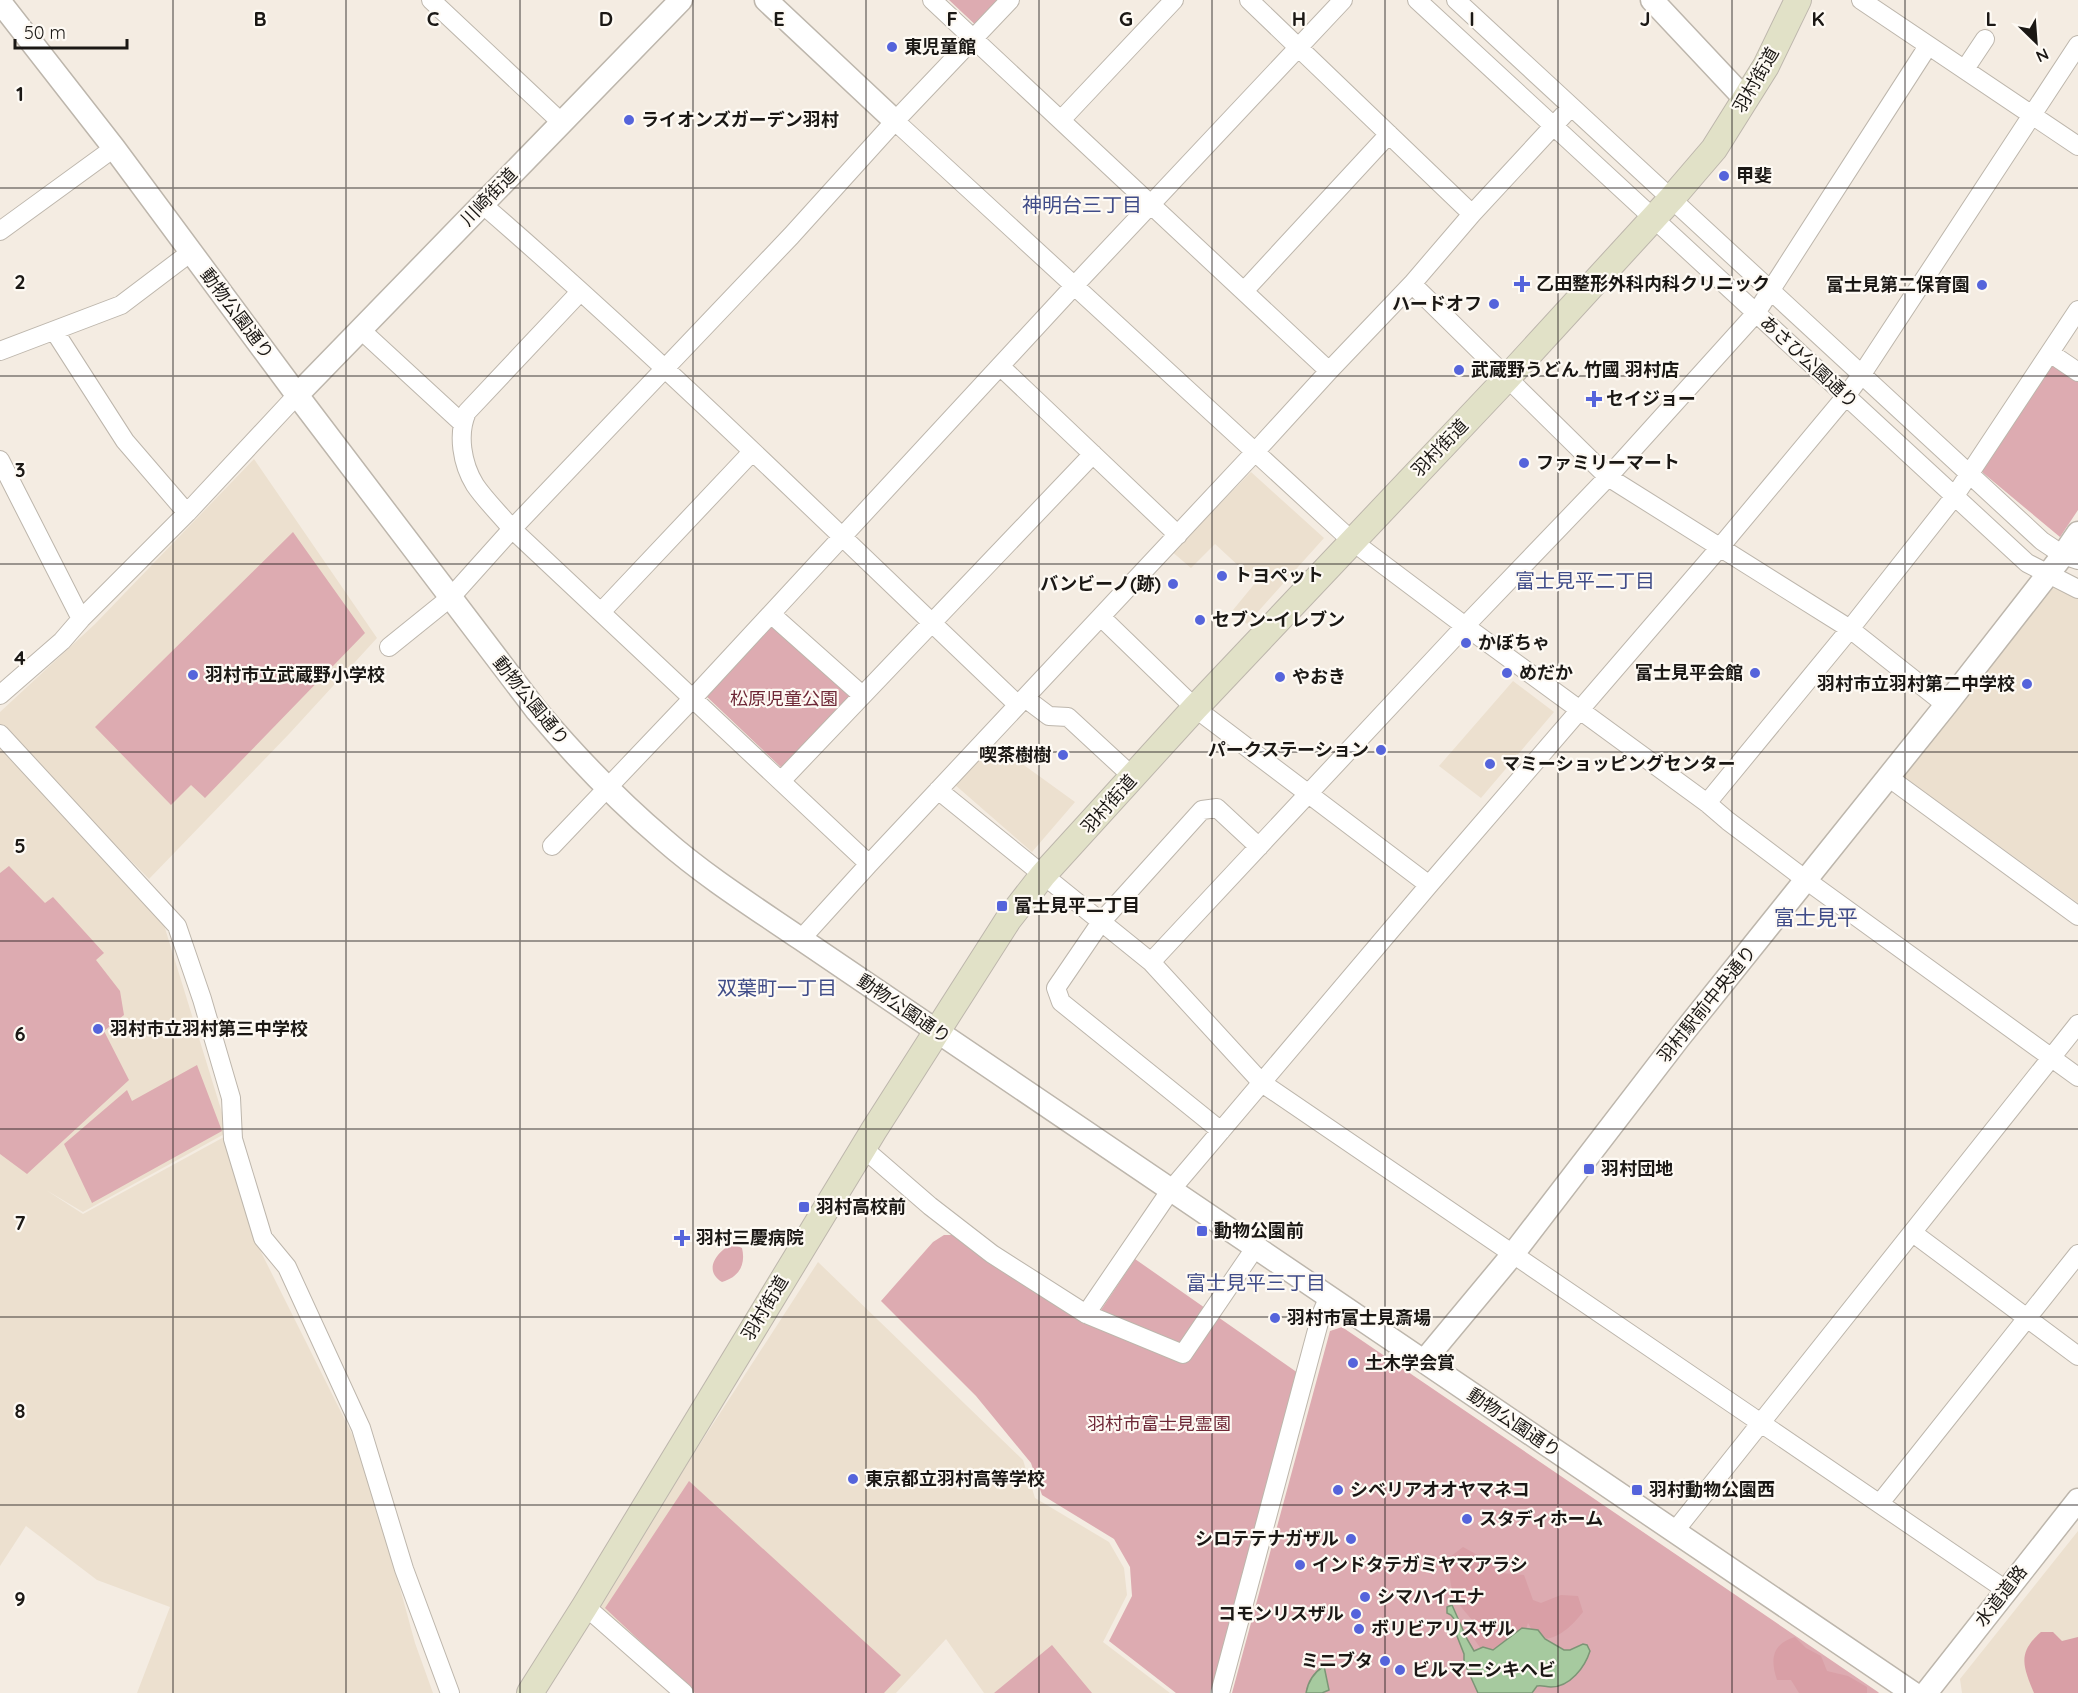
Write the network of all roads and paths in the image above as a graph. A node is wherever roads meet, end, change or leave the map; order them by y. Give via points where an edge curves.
1 (431, 0) edge
2 (681, 0) edge
3 (766, 0) edge
4 (932, 0) edge
5 (1010, 0) edge
6 (1174, 0) edge
7 (1249, 0) edge
8 (1343, 0) edge
9 (1417, 0) edge
10 (1456, 0) edge
11 (1652, 0) edge
12 (1798, 0) edge
13 (1862, 0) edge
14 (0, 2) edge
15 (974, 39) junction
16 (1985, 39) dead end
17 (2078, 45) edge
18 (1928, 46) junction
19 (1298, 47) junction
20 (1965, 69) junction
21 (1745, 99) junction
22 (1571, 107) junction
23 (2031, 116) junction
24 (1061, 120) junction
25 (895, 121) junction
26 (562, 123) junction
27 (1553, 126) junction
28 (1389, 134) junction
29 (2078, 146) edge
30 (114, 148) junction
31 (1672, 198) junction
32 (482, 204) junction
33 (1152, 205) junction
34 (1472, 214) junction
35 (1654, 217) junction
36 (1, 227) edge
37 (191, 252) junction
38 (1412, 284) junction
39 (1074, 286) junction
40 (1244, 291) junction
41 (1772, 291) junction
42 (580, 292) junction
43 (2078, 310) edge
44 (1756, 313) junction
45 (361, 330) junction
46 (55, 332) junction
47 (0, 351) edge
48 (2050, 353) junction
49 (1001, 367) junction
50 (665, 369) junction
51 (1329, 371) junction
52 (2078, 372) edge
53 (1862, 374) junction
54 (1508, 377) junction
55 (297, 395) junction
56 (1846, 396) junction
57 (462, 423) junction
58 (752, 452) junction
59 (1256, 452) junction
60 (1093, 454) junction
61 (0, 460) edge
62 (1969, 473) junction
63 (1608, 477) junction
64 (5, 480) edge
65 (1954, 497) junction
66 (187, 513) junction
67 (512, 529) junction
68 (2078, 532) edge
69 (1178, 534) junction
70 (842, 538) junction
71 (1352, 541) junction
72 (1721, 546) junction
73 (2071, 558) edge
74 (2047, 575) junction
75 (2078, 589) edge
76 (451, 597) junction
77 (601, 612) junction
78 (771, 614) junction
79 (1101, 617) junction
80 (81, 619) junction
81 (931, 623) junction
82 (1465, 626) junction
83 (1850, 629) junction
84 (388, 647) dead end
85 (2, 690) edge
86 (862, 695) junction
87 (693, 698) junction
88 (1021, 701) junction
89 (1946, 705) junction
90 (1195, 708) junction
91 (1581, 710) junction
92 (0, 734) edge
93 (1133, 777) junction
94 (1888, 777) junction
95 (781, 781) junction
96 (608, 789) junction
97 (938, 790) junction
98 (1309, 794) junction
99 (1707, 802) junction
100 (552, 846) dead end
101 (1258, 847) junction
102 (869, 864) junction
103 (1043, 875) junction
104 (1806, 880) junction
105 (1429, 885) junction
106 (2078, 916) edge
107 (1101, 922) junction
108 (801, 939) junction
109 (1151, 962) junction
110 (2078, 1024) edge
111 (936, 1030) junction
112 (2050, 1058) junction
113 (2078, 1077) edge
114 (1262, 1083) junction
115 (1221, 1131) junction
116 (863, 1148) junction
117 (1170, 1191) junction
118 (1913, 1233) junction
119 (1255, 1248) junction
120 (1513, 1254) junction
121 (2078, 1254) edge
122 (1329, 1296) junction
123 (1086, 1314) junction
124 (2028, 1318) junction
125 (2078, 1356) edge
126 (1424, 1361) junction
127 (1760, 1424) junction
128 (2078, 1500) edge
129 (1880, 1503) junction
130 (1674, 1533) junction
131 (2006, 1590) junction
132 (585, 1606) junction
133 (450, 1693) edge
134 (530, 1693) edge
135 (684, 1693) edge
136 (1220, 1693) edge
137 (1913, 1693) edge
138 (1926, 1693) edge

1 - 26 street
2 - 26 street, 川崎街道
3 - 25 street
4 - 15 street
5 - 15 street
6 - 24 street
7 - 19 street
8 - 19 street
9 - 27 street, あさひ公園通り
10 - 22 street, あさひ公園通り
11 - 21 street
12 - 21 main road, 羽村街道
13 - 18 street
14 - 30 street, 動物公園通り
15 - 24 street
15 - 25 street
16 - 20 street
17 - 23 street
18 - 20 street
18 - 41 street
19 - 28 street
19 - 33 street
20 - 23 street
21 - 31 main road, 羽村街道 via 1714,148
22 - 27 street
22 - 31 street, あさひ公園通り
23 - 29 street
23 - 53 street
24 - 33 street
25 - 39 street
25 - 50 street
26 - 32 street, 川崎街道
27 - 34 street
27 - 35 street, あさひ公園通り
28 - 34 street
28 - 40 street
30 - 36 street
30 - 37 street, 動物公園通り
31 - 35 main road, 羽村街道
31 - 41 street, あさひ公園通り
32 - 42 street
32 - 45 street, 川崎街道
33 - 39 street
33 - 40 street
34 - 38 street
35 - 44 street, あさひ公園通り
35 - 54 main road, 羽村街道
37 - 46 street via 121,305
37 - 55 street, 動物公園通り
38 - 51 street
38 - 54 street
39 - 49 street
39 - 59 street
40 - 51 street
41 - 44 street
41 - 53 street, あさひ公園通り
42 - 50 street
42 - 57 street via 467,412
43 - 48 street
44 - 56 street, あさひ公園通り
44 - 63 street
45 - 55 street, 川崎街道
45 - 57 street
46 - 47 street
46 - 66 street via 125,441
48 - 52 street
48 - 62 street
49 - 60 street
49 - 70 street
50 - 58 street
50 - 67 street
51 - 59 street
53 - 56 street
53 - 62 street, あさひ公園通り
54 - 63 street
54 - 71 main road, 羽村街道
55 - 66 street
55 - 76 street, 動物公園通り
56 - 65 street, あさひ公園通り
56 - 72 street
57 - 67 street via 464,458 475,485
58 - 70 street
58 - 77 street
59 - 69 street
59 - 71 street
60 - 69 street
60 - 81 street
61 - 64 street
62 - 65 street
62 - 73 street, あさひ公園通り via 2042,541
63 - 72 street
63 - 82 street
64 - 80 street
65 - 74 street, あさひ公園通り via 2026,563
65 - 83 street
66 - 80 street
67 - 76 street
67 - 77 street
68 - 73 street, 羽村駅前中央通り
69 - 79 street
70 - 78 street
70 - 81 street
71 - 82 street
71 - 90 main road, 羽村街道
72 - 83 street
72 - 91 street
73 - 74 street, 羽村駅前中央通り
74 - 75 street, あさひ公園通り
74 - 89 street, 羽村駅前中央通り
76 - 84 street
76 - 96 street, 動物公園通り via 537,711
77 - 87 street
78 - 86 street
78 - 87 street
79 - 88 street
79 - 90 street
80 - 85 street via 62,641
81 - 86 street
81 - 88 street
82 - 91 street
82 - 98 street
83 - 89 street
83 - 99 street
86 - 95 street
87 - 95 street
87 - 96 street
88 - 93 street via 1049,716 1068,717
88 - 97 street
89 - 94 street, 羽村駅前中央通り
90 - 93 main road, 羽村街道
90 - 98 street
91 - 99 street
91 - 105 street
92 - 133 street via 177,926 231,1098 233,1139 263,1238 287,1267 361,1428 404,1569
93 - 103 main road, 羽村街道
94 - 104 street, 羽村駅前中央通り
94 - 106 street
95 - 102 street
96 - 100 street
96 - 108 street, 動物公園通り via 664,840
97 - 102 street
97 - 103 street
98 - 101 street
98 - 105 street
99 - 104 street
101 - 107 street via 1218,808 1202,810
101 - 109 street
102 - 108 street
103 - 107 street
103 - 111 main road, 羽村街道 via 1008,920
104 - 112 street
104 - 120 street, 羽村駅前中央通り
105 - 114 street
107 - 109 street
107 - 115 street via 1056,987 1060,1002
108 - 111 street, 動物公園通り
109 - 114 street
110 - 112 street
111 - 116 main road, 羽村街道
111 - 117 street, 動物公園通り
112 - 113 street
112 - 118 street
114 - 115 street
114 - 120 street
115 - 117 street
116 - 123 street via 992,1254
116 - 132 main road, 羽村街道
117 - 119 street, 動物公園通り
117 - 123 street
118 - 124 street
118 - 127 street
119 - 122 street, 動物公園通り
119 - 123 street via 1183,1354
120 - 126 street, 羽村駅前中央通り
120 - 127 street
121 - 124 street
122 - 126 street, 動物公園通り
122 - 136 street
124 - 125 street
124 - 129 street
126 - 130 street, 動物公園通り
127 - 129 street
127 - 130 street
128 - 131 street, 水道道路
129 - 131 street
130 - 137 street, 動物公園通り
131 - 138 street, 水道道路
132 - 134 main road, 羽村街道
132 - 135 street

